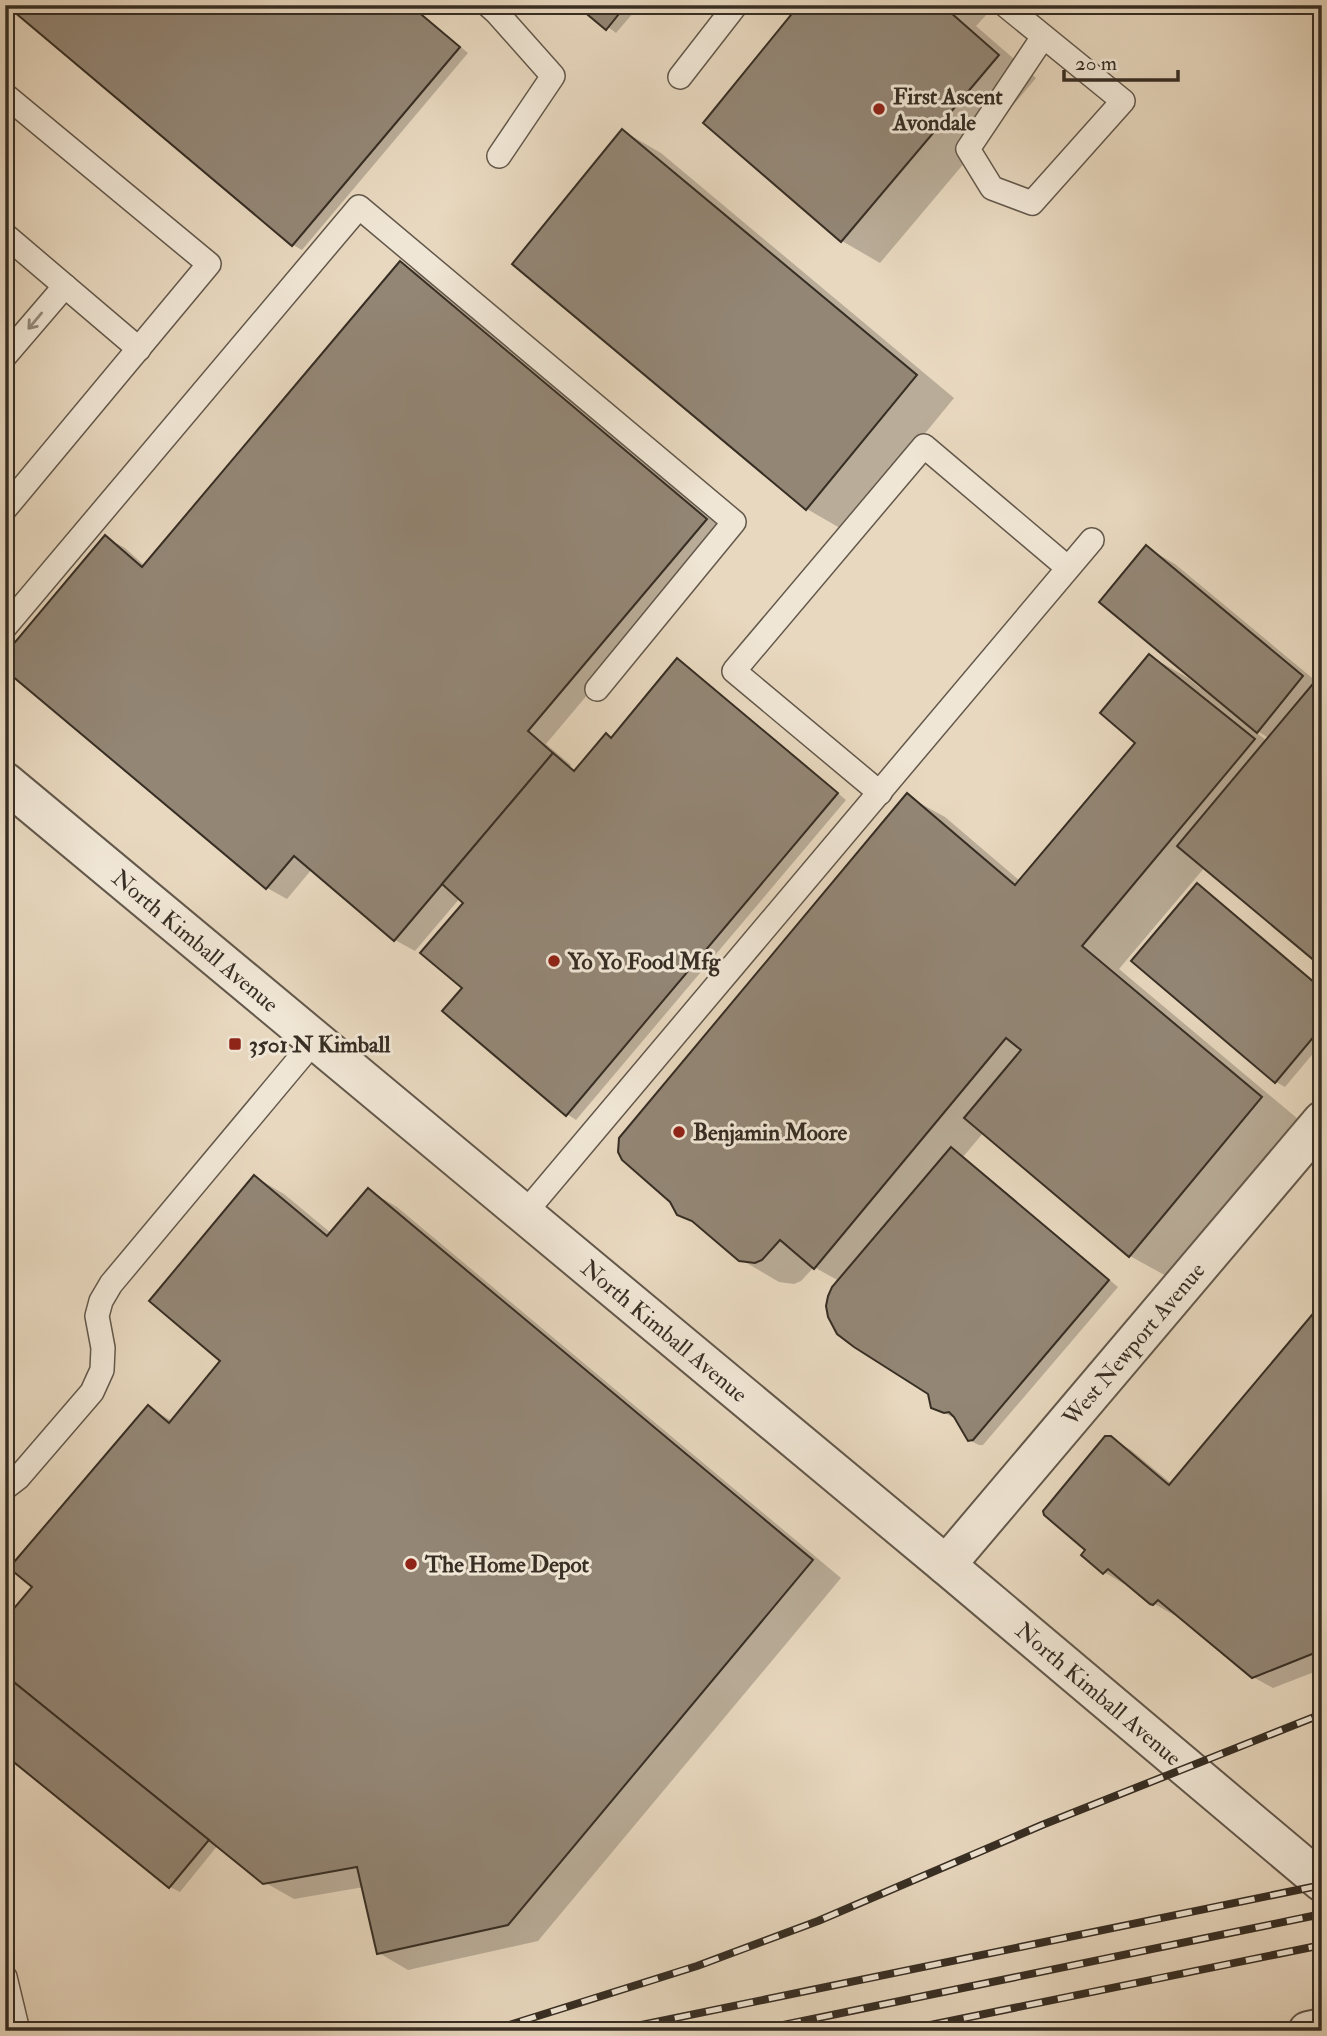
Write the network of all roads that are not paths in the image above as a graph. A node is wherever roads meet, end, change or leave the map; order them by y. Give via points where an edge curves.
1 (488, 5) edge
2 (736, 5) edge
3 (1005, 5) edge
4 (1043, 37) junction
5 (680, 77) dead end
6 (5, 95) edge
7 (499, 156) dead end
8 (5, 235) edge
9 (65, 286) junction
10 (139, 349) junction
11 (5, 356) edge
12 (5, 509) edge
13 (1092, 540) dead end
14 (1068, 568) junction
15 (5, 627) edge
16 (597, 689) dead end
17 (5, 782) edge
18 (880, 793) junction
19 (315, 1040) junction
20 (1322, 1121) edge
21 (524, 1214) junction
22 (5, 1488) edge
23 (946, 1565) junction
24 (1322, 1882) edge
25 (5, 1977) edge
26 (1322, 2028) edge
27 (18, 2031) edge
28 (1308, 2031) edge

1 - 7 lane via 554,76
2 - 5 lane
3 - 4 lane
4 - 4 lane via 1123,101 1032,203 992,188 968,149
6 - 10 lane via 209,264
8 - 9 lane
9 - 10 lane
9 -> 11 lane
10 - 12 lane
13 - 14 lane
14 - 18 lane
14 - 18 lane via 924,446 734,671
15 - 16 lane via 359,207 734,522
17 - 19 street, North Kimball Avenue
18 - 21 lane
19 - 21 street, North Kimball Avenue
19 - 22 lane via 111,1283 97,1316 102,1370 92,1392
20 - 23 street, West Newport Avenue
21 - 23 street, North Kimball Avenue
23 - 24 street, North Kimball Avenue
25 - 27 lane
26 - 28 street

